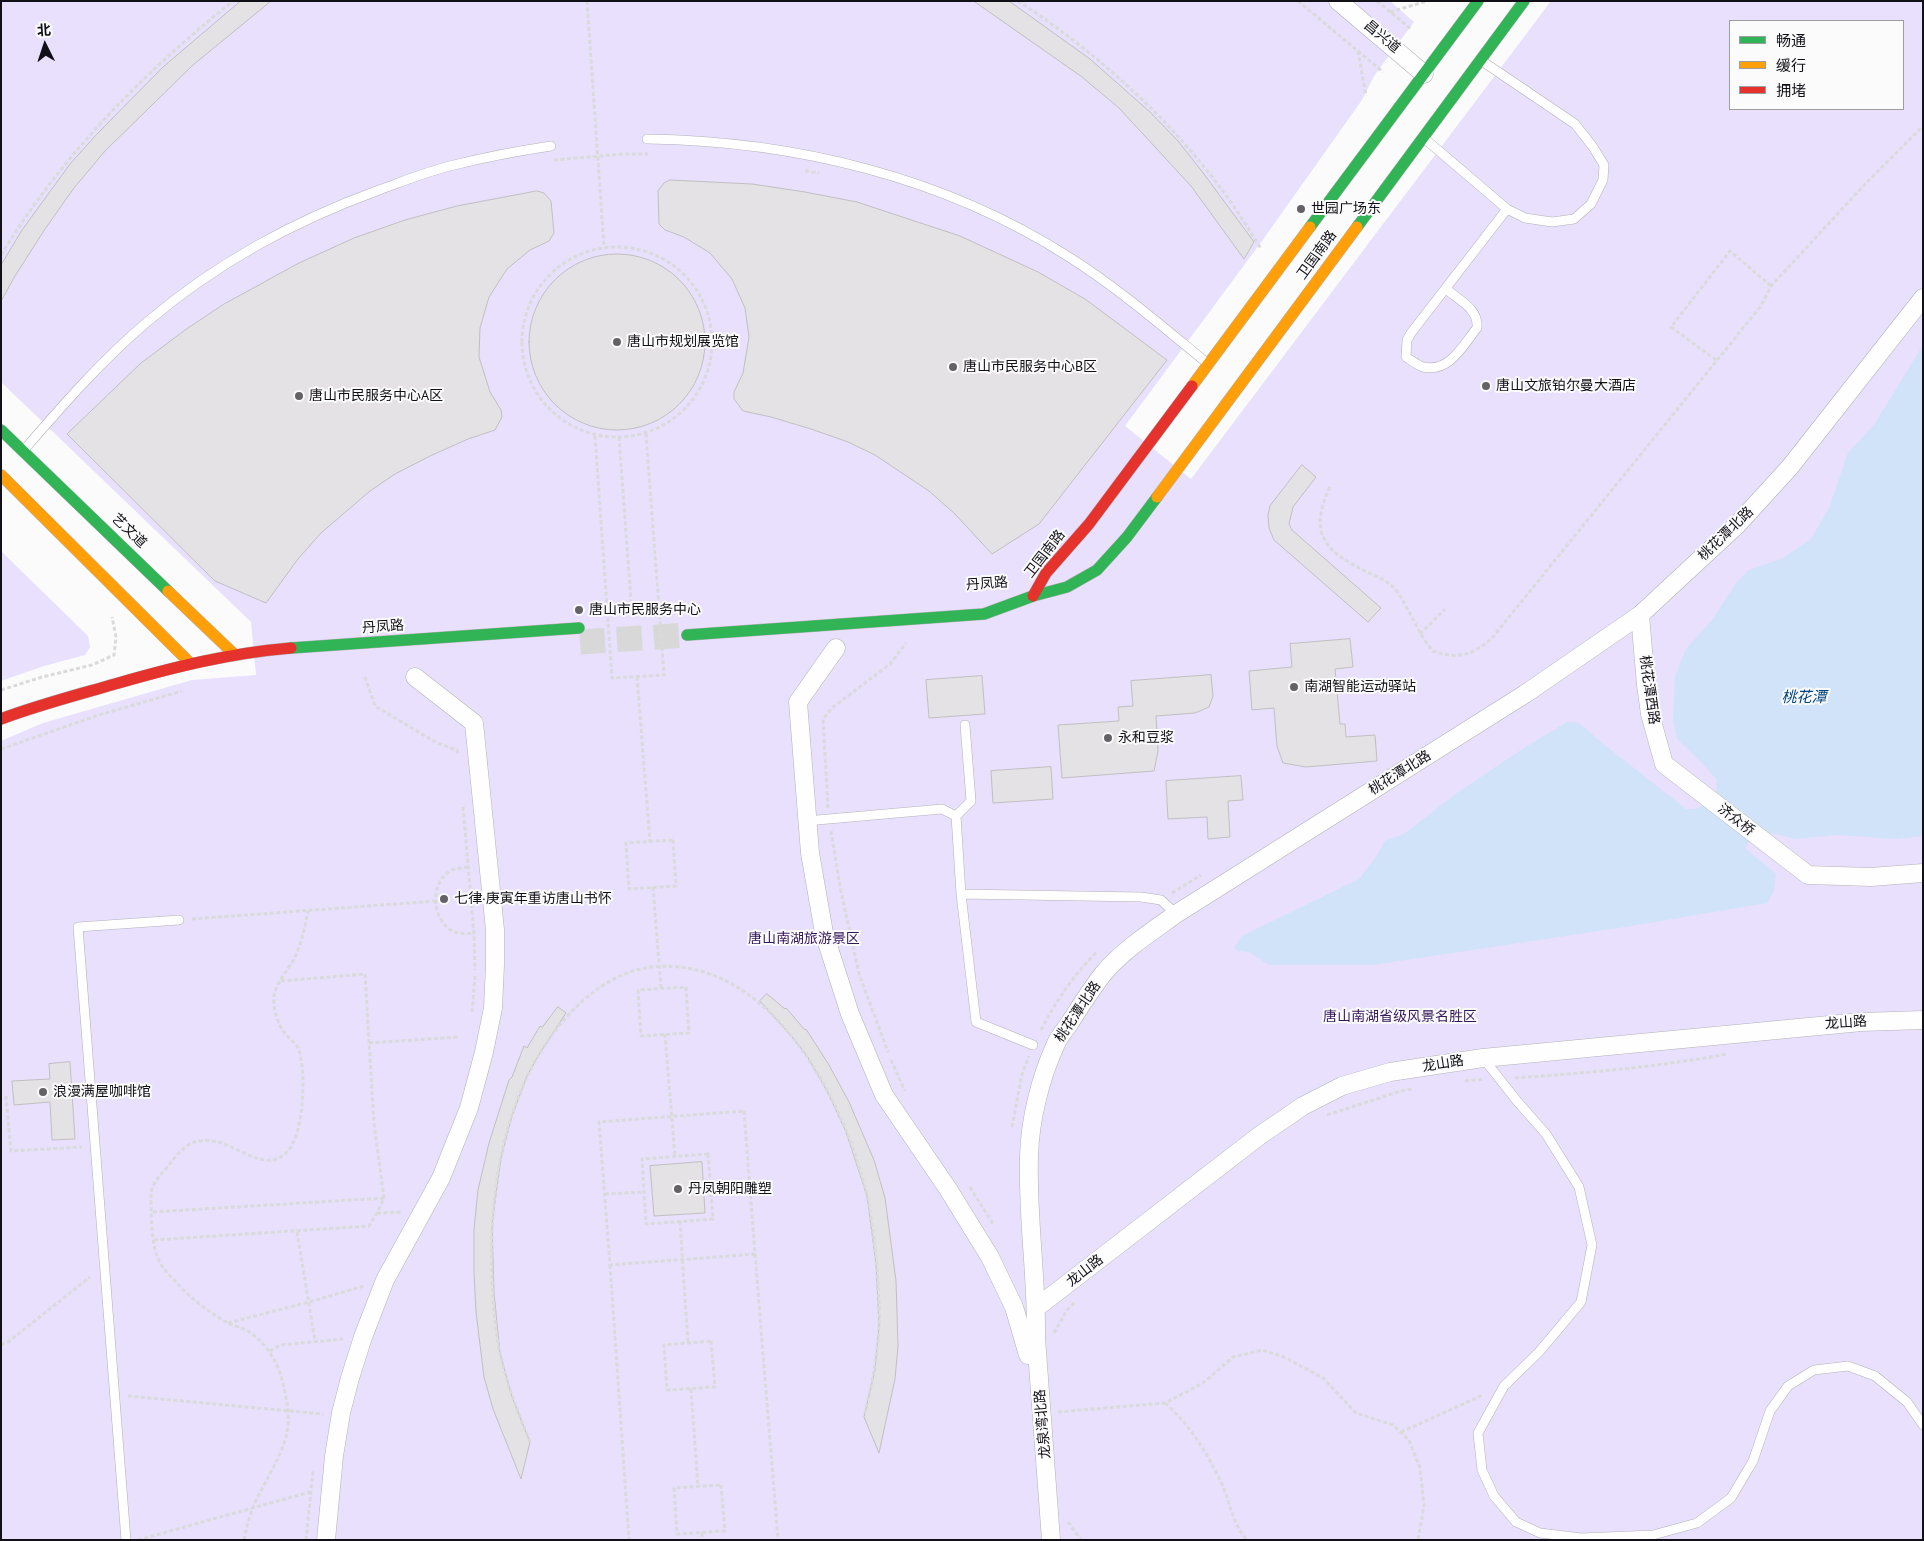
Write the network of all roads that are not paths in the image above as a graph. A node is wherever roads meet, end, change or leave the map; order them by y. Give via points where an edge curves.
1 (1338, 1) edge
2 (1478, 1) edge
3 (1524, 1) edge
4 (1480, 60) junction
5 (1427, 77) junction
6 (1423, 137) junction
7 (648, 139) dead end
8 (551, 146) dead end
9 (1507, 209) junction
10 (1446, 289) junction
11 (1923, 298) edge
12 (1209, 365) junction
13 (1, 430) edge
14 (23, 451) junction
15 (1, 475) edge
16 (1033, 596) junction
17 (989, 599) dead end
18 (1640, 615) junction
19 (579, 628) tunnel mouth
20 (687, 635) tunnel mouth
21 (836, 648) dead end
22 (235, 655) junction
23 (190, 663) junction
24 (252, 664) dead end
25 (415, 677) dead end
26 (1, 719) edge
27 (965, 725) dead end
28 (1664, 764) joint
29 (956, 816) junction
30 (806, 821) junction
31 (1923, 873) edge
32 (961, 894) junction
33 (1176, 914) junction
34 (179, 920) road end
35 (1923, 1020) edge
36 (1033, 1044) dead end
37 (1483, 1058) junction
38 (1036, 1308) junction
39 (1028, 1355) dead end
40 (1923, 1425) edge
41 (126, 1540) edge
42 (326, 1540) edge
43 (1051, 1540) edge

1 - 5 street, 昌兴道
2 - 5 main road, 卫国南路
3 - 4 main road, 卫国南路
4 - 6 main road, 卫国南路 via 1448,95
4 - 9 lane via 1575,124 1604,165 1603,180 1591,204 1574,219 1543,221 1525,218
5 - 12 main road, 卫国南路
6 - 9 lane
6 - 16 main road, 卫国南路 via 1127,537 1098,570 1067,587
7 - 12 lane via 741,144 782,150 933,189 1022,229 1069,257
8 - 14 lane via 454,165 414,177 320,213 270,237 188,289 146,323 68,399
9 - 10 lane
10 - 10 lane via 1407,340 1406,357 1422,367 1448,364 1477,328 1475,312
11 - 18 street, 桃花潭北路 via 1790,467 1737,526
12 - 16 main road, 卫国南路 via 1089,524 1046,573
13 - 14 main road, 艺文道
14 - 22 main road, 艺文道
15 - 23 main road
16 - 17 main road, 丹凤路
16 - 20 main road, 丹凤路 via 984,614
18 - 28 street, 桃花潭西路 via 1650,714
18 - 33 street, 桃花潭北路 via 1525,694
19 - 22 main road, 丹凤路 via 254,651
21 - 30 street via 798,702
22 - 23 main road, 丹凤路
23 - 24 main road, 丹凤路
23 - 26 main road, 丹凤路
25 - 42 street via 474,723 495,930 493,1008 469,1108 441,1178 385,1280 353,1370 334,1456
27 - 29 lane via 971,801
28 - 31 street, 济众桥 via 1808,875
29 - 30 lane via 942,809
29 - 32 lane
30 - 39 street via 824,933 865,1054 884,1095 990,1257 1014,1306
32 - 33 lane via 1141,896 1161,900
32 - 36 lane via 976,1022
33 - 38 street, 桃花潭北路 via 1141,939 1104,973 1055,1045 1048,1063 1034,1115 1029,1155
34 - 41 lane via 78,927
35 - 37 street, 龙山路 via 1842,1023
37 - 38 street, 龙山路 via 1390,1072 1342,1086 1302,1106
37 - 40 lane via 1546,1134 1579,1187 1592,1245 1581,1302 1539,1352 1504,1386 1478,1433 1482,1470 1494,1496 1516,1522 1540,1533 1581,1538 1653,1535 1697,1523 1731,1498 1754,1461 1770,1412 1788,1386 1814,1370 1848,1366 1875,1376 1908,1402
38 - 43 street, 龙泉湾北路

